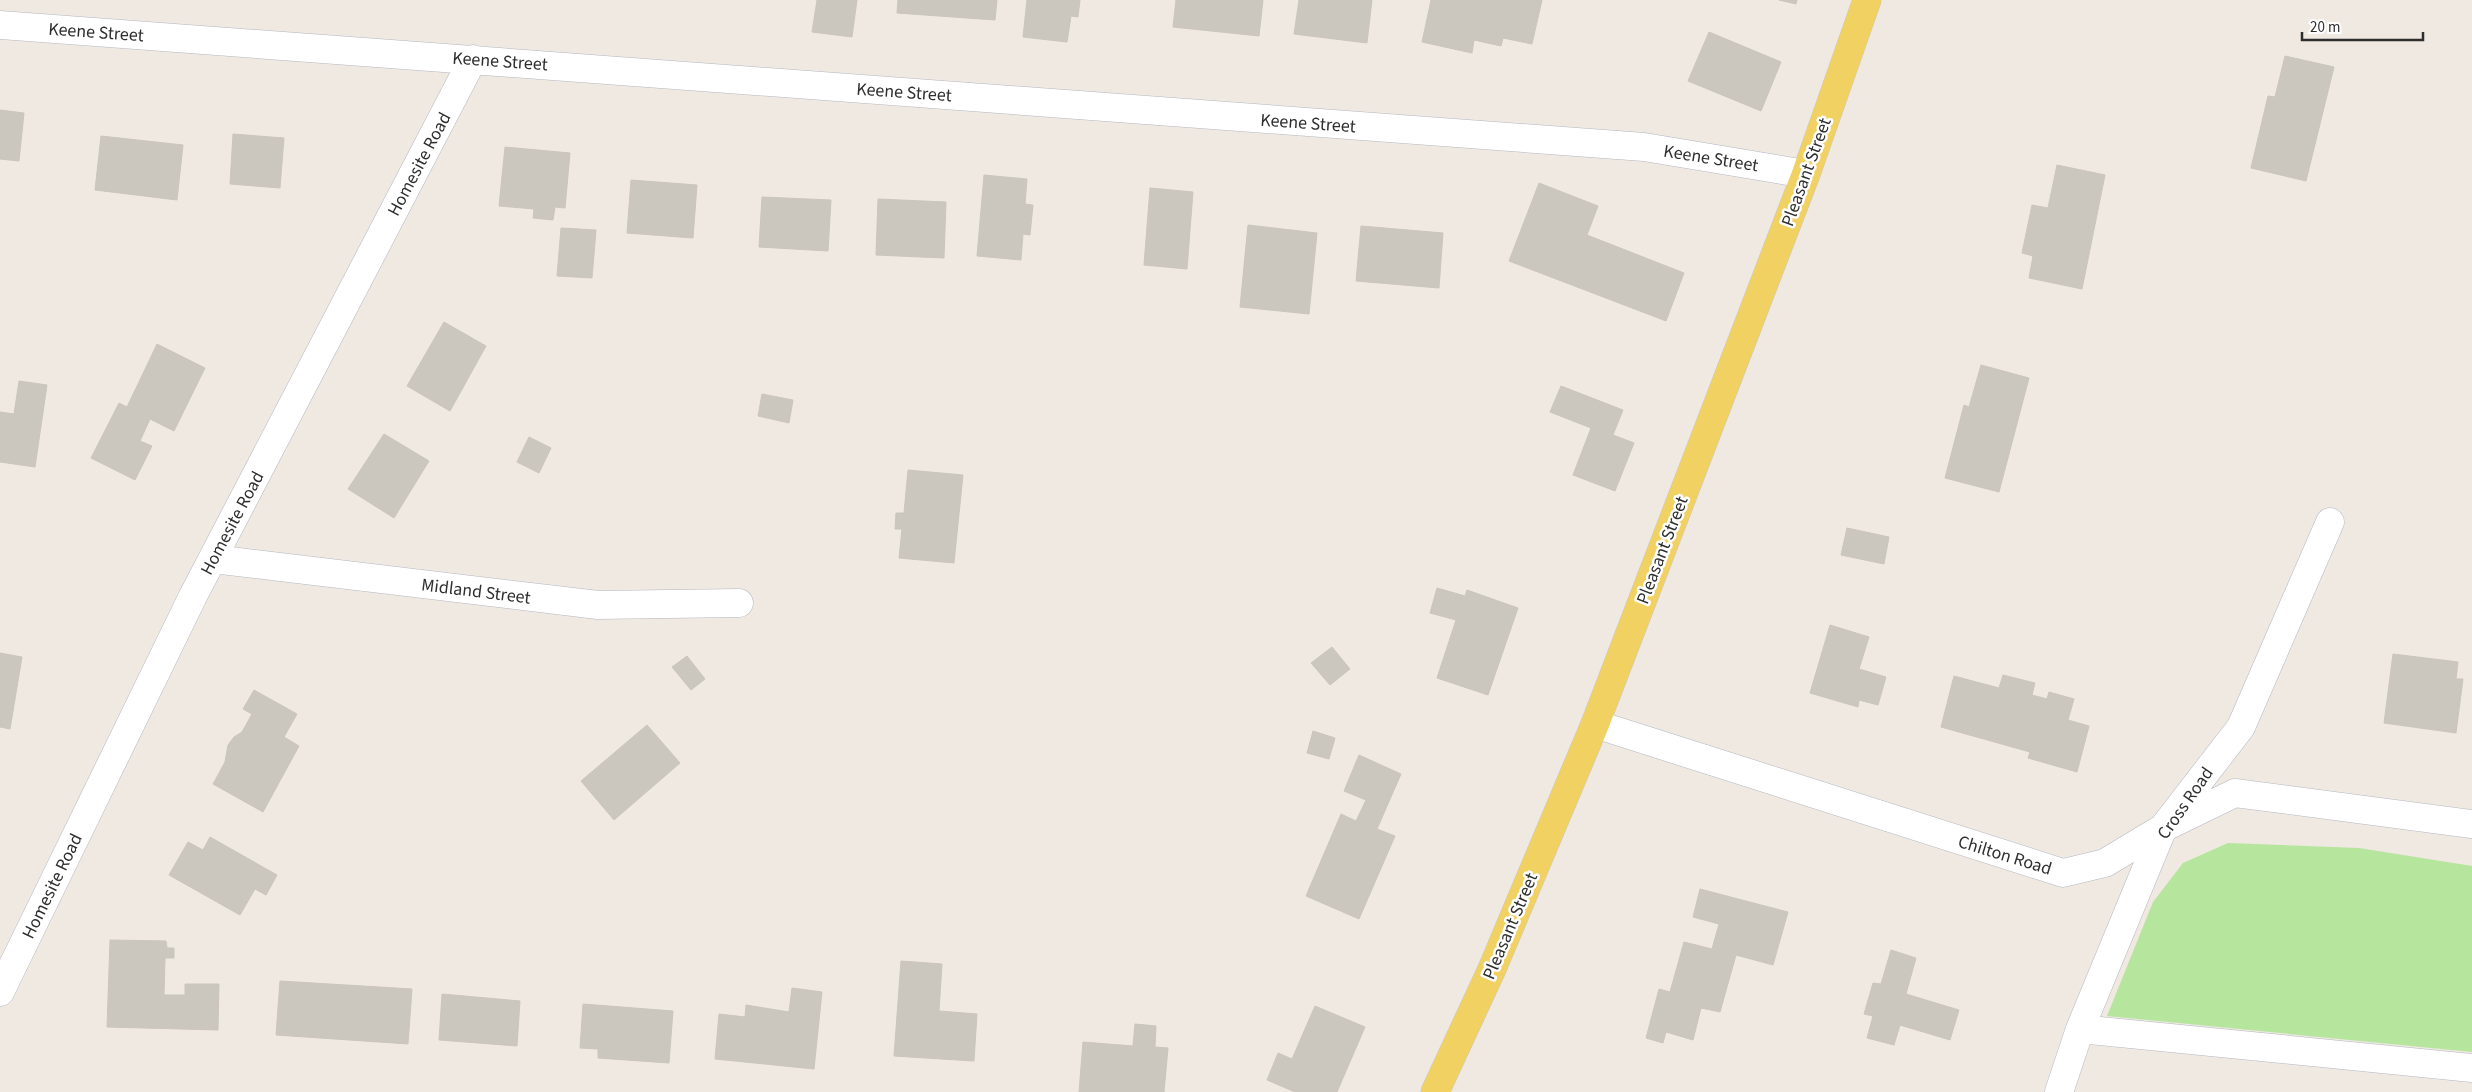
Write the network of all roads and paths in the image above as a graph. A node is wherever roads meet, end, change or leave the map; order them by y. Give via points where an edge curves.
1 (1867, 0) edge
2 (0, 25) edge
3 (473, 59) junction
4 (1806, 174) junction
5 (2330, 522) dead end
6 (213, 559) junction
7 (739, 604) dead end
8 (1595, 724) junction
9 (2472, 824) edge
10 (2163, 828) junction
11 (0, 992) edge
12 (2080, 1029) junction
13 (2472, 1068) edge
14 (1435, 1092) edge
15 (2059, 1092) edge

1 - 4 main road, Pleasant Street
2 - 3 street, Keene Street
3 - 4 street, Keene Street via 1644,147
3 - 6 street, Homesite Road
4 - 8 main road, Pleasant Street
5 - 10 street, Cross Road via 2241,727
6 - 7 street, Midland Street via 598,606
6 - 11 street, Homesite Road
8 - 10 street, Chilton Road via 2063,873 2105,863
8 - 14 main road, Pleasant Street via 1492,969
9 - 10 street, Chilton Road via 2235,793
10 - 12 street, Cross Road
12 - 13 street
12 - 15 street, Cross Road

